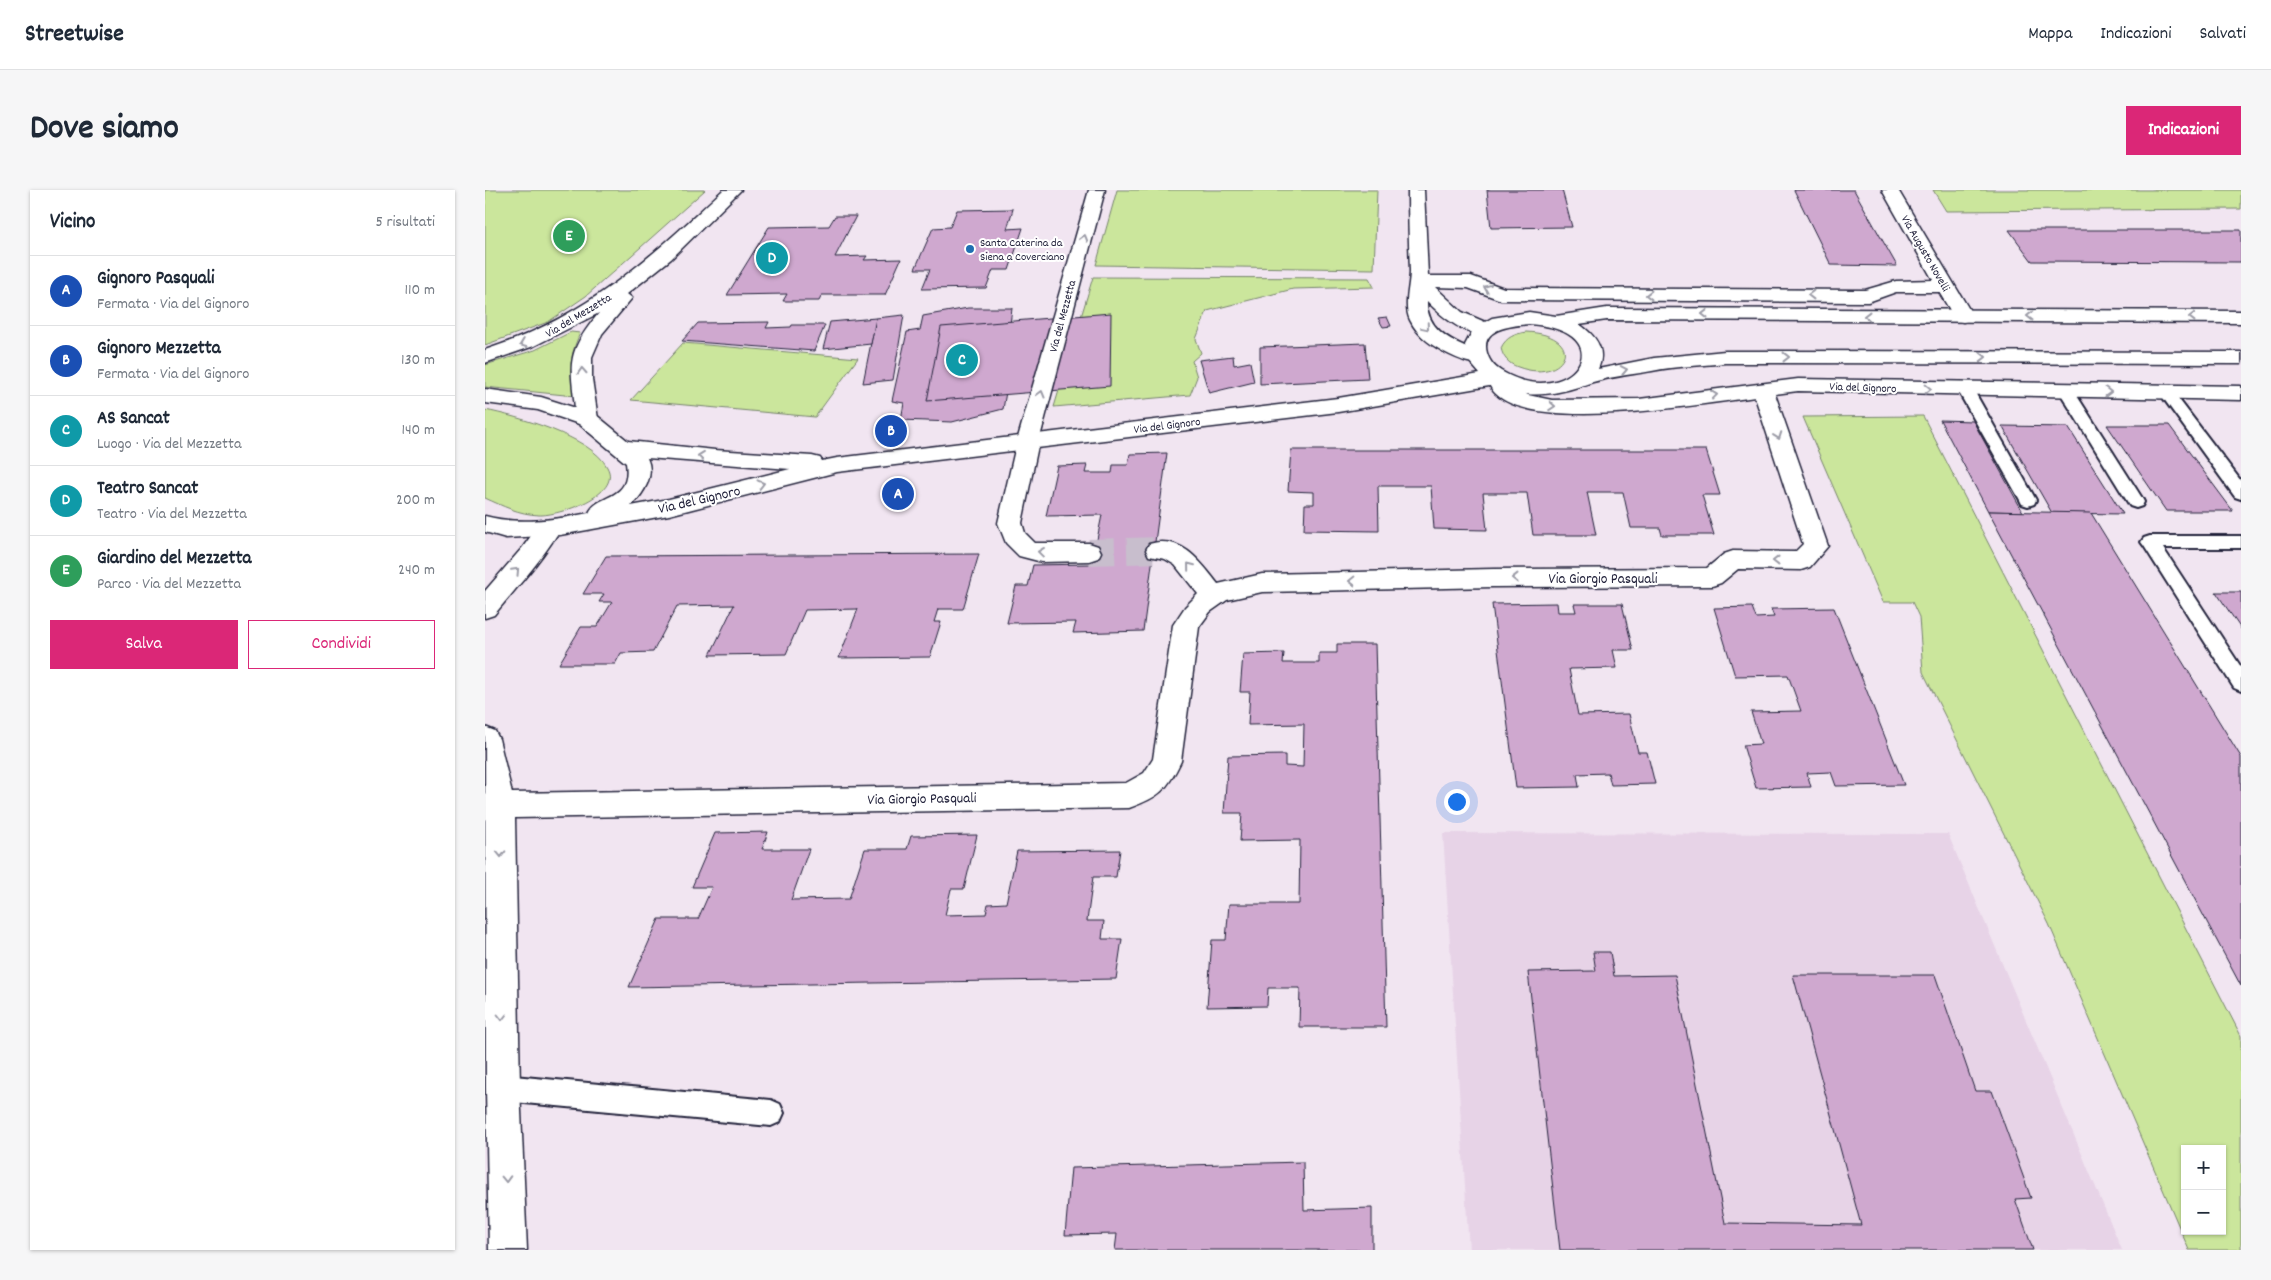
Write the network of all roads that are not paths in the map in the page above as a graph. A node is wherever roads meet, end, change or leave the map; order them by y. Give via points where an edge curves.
1 (733, 190) edge
2 (1097, 190) edge
3 (1416, 190) edge
4 (1890, 190) edge
5 (640, 276) junction
6 (1419, 281) junction
7 (1945, 286) junction
8 (1963, 316) junction
9 (2241, 318) edge
10 (1556, 322) junction
11 (1485, 329) junction
12 (485, 357) edge
13 (1476, 358) junction
14 (2241, 358) edge
15 (1496, 378) junction
16 (1576, 380) junction
17 (1763, 389) junction
18 (1965, 389) junction
19 (2067, 391) junction
20 (2166, 392) junction
21 (2241, 393) edge
22 (485, 396) edge
23 (587, 419) junction
24 (1028, 441) junction
25 (624, 448) junction
26 (837, 465) junction
27 (2241, 493) edge
28 (2028, 500) dead end
29 (2136, 502) dead end
30 (485, 524) edge
31 (555, 528) junction
32 (2241, 542) edge
33 (1159, 550) tunnel mouth
34 (1089, 552) tunnel mouth
35 (1213, 595) junction
36 (485, 608) edge
37 (2241, 684) edge
38 (485, 739) edge
39 (492, 806) edge
40 (503, 1088) junction
41 (771, 1113) dead end
42 (508, 1250) edge

1 - 5 street, Via del Mezzetta
24 -> 2 street, Via del Mezzetta
3 - 6 street
4 - 7 street, Via Augusto Novelli
5 -> 12 street, Via del Mezzetta via 564,326
23 -> 5 street, Via del Mezzetta via 583,356 597,329
7 -> 6 street via 1896,286 1879,289 1868,296 1501,294 1471,282
6 - 11 street via 1449,314
6 -> 13 street via 1417,303 1423,325 1450,346
7 - 8 street, Via Augusto Novelli
9 -> 8 street
8 -> 10 street via 1607,314
10 - 11 street via 1519,318
10 - 16 street via 1577,332 1591,348 1592,364
11 - 13 street via 1474,345
13 - 15 street, Via del Gignoro via 1484,370
16 -> 14 street, Via del Gignoro via 1669,362 1725,357
15 - 16 street, Via del Gignoro via 1535,388 1556,387
15 -> 17 street, Via del Gignoro via 1503,390 1521,400 1552,407 1639,406
15 - 24 street, Via del Gignoro via 1338,405
17 -> 18 street, Via del Gignoro via 1810,385
17 -> 35 street, Via Giorgio Pasquali via 1816,546 1801,561 1733,560 1712,578 1262,583
18 - 19 street, Via del Gignoro
18 - 28 lane
19 -> 20 street, Via del Gignoro
19 - 29 lane
20 - 21 street, Via del Gignoro
20 - 27 lane
22 - 23 street, Via del Gignoro via 541,404
23 - 25 street, Via del Gignoro
24 - 26 street, Via del Gignoro
34 -> 24 street via 1042,553 1028,550 1014,537 1010,523
26 -> 25 street, Via del Gignoro
25 - 31 street, Via del Gignoro via 637,460 640,469 637,486 628,498 602,512
31 -> 26 street, Via del Gignoro via 669,507
30 - 31 street, Via del Gignoro via 506,530
36 -> 31 street
32 - 37 lane via 2149,542
35 -> 33 street via 1177,553
35 - 39 street, Via Giorgio Pasquali via 1197,608 1185,625 1167,761 1154,782 1129,795
38 - 39 street
39 -> 40 street
40 - 41 lane
40 -> 42 street

